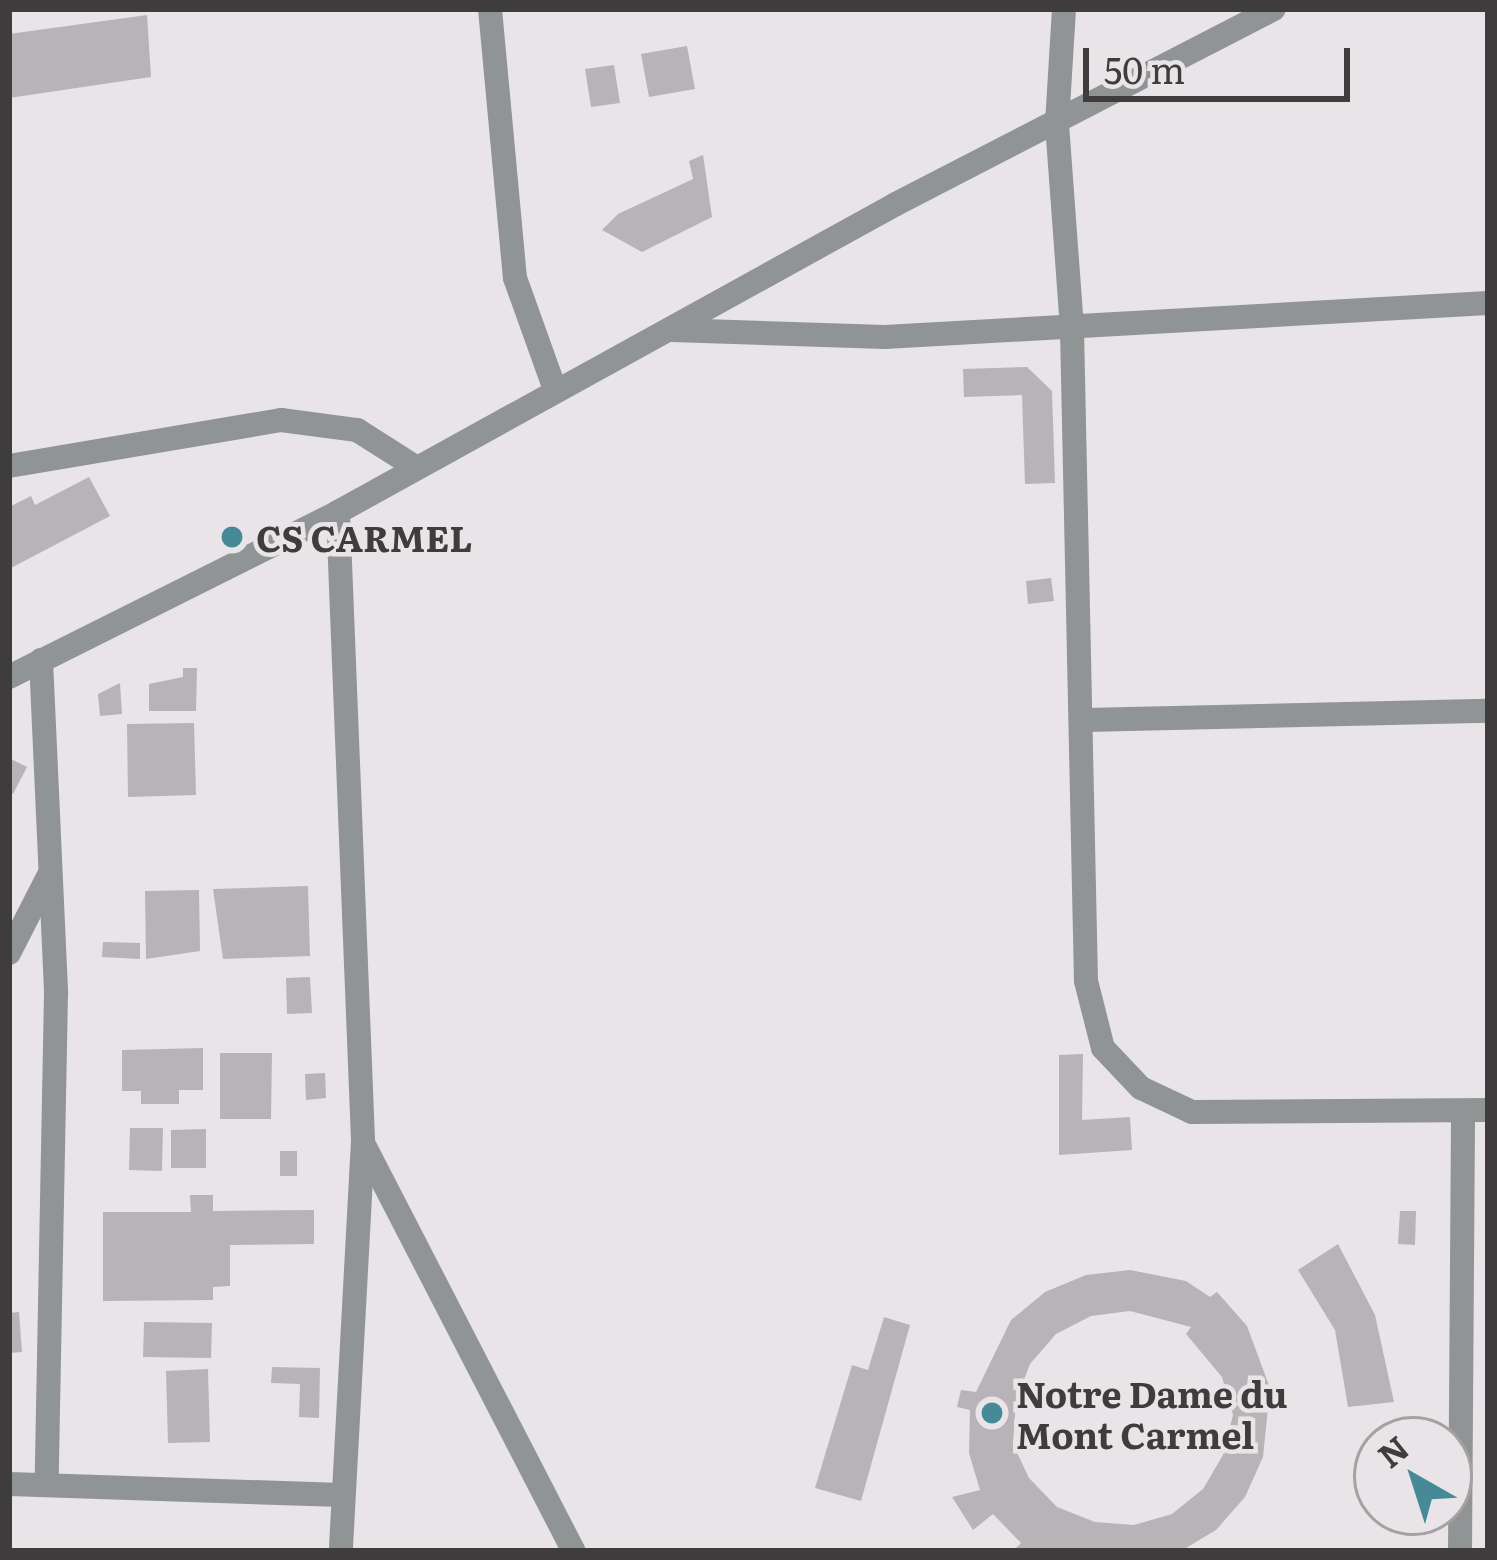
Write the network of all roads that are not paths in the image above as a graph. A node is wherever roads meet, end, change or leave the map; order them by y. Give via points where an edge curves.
1 (490, 9) edge
2 (1064, 9) edge
3 (1274, 9) edge
4 (1057, 124) junction
5 (1488, 303) edge
6 (670, 330) junction
7 (1072, 330) junction
8 (555, 390) junction
9 (9, 466) edge
10 (414, 466) junction
11 (338, 512) junction
12 (41, 660) junction
13 (9, 677) edge
14 (1488, 711) edge
15 (1085, 720) junction
16 (51, 872) junction
17 (9, 953) edge
18 (1476, 1111) edge
19 (363, 1141) junction
20 (9, 1484) edge
21 (47, 1484) junction
22 (342, 1496) junction
23 (341, 1551) edge
24 (574, 1551) edge
25 (1460, 1551) edge

1 - 8 street via 515,278
2 - 4 street
3 - 4 street
4 - 6 street
4 - 7 street
5 - 7 street
6 - 7 street via 885,337
6 - 8 street
7 - 15 street
8 - 10 street
9 - 10 street via 281,420 356,430
10 - 11 street
11 - 12 street
11 - 19 street
12 - 13 street
12 - 16 street
14 - 15 street
15 - 18 street via 1086,981 1102,1048 1122,1073 1158,1100 1220,1116
16 - 17 street
16 - 21 street
18 - 25 street
19 - 22 street
19 - 24 street
20 - 21 street
21 - 22 street
22 - 23 street

